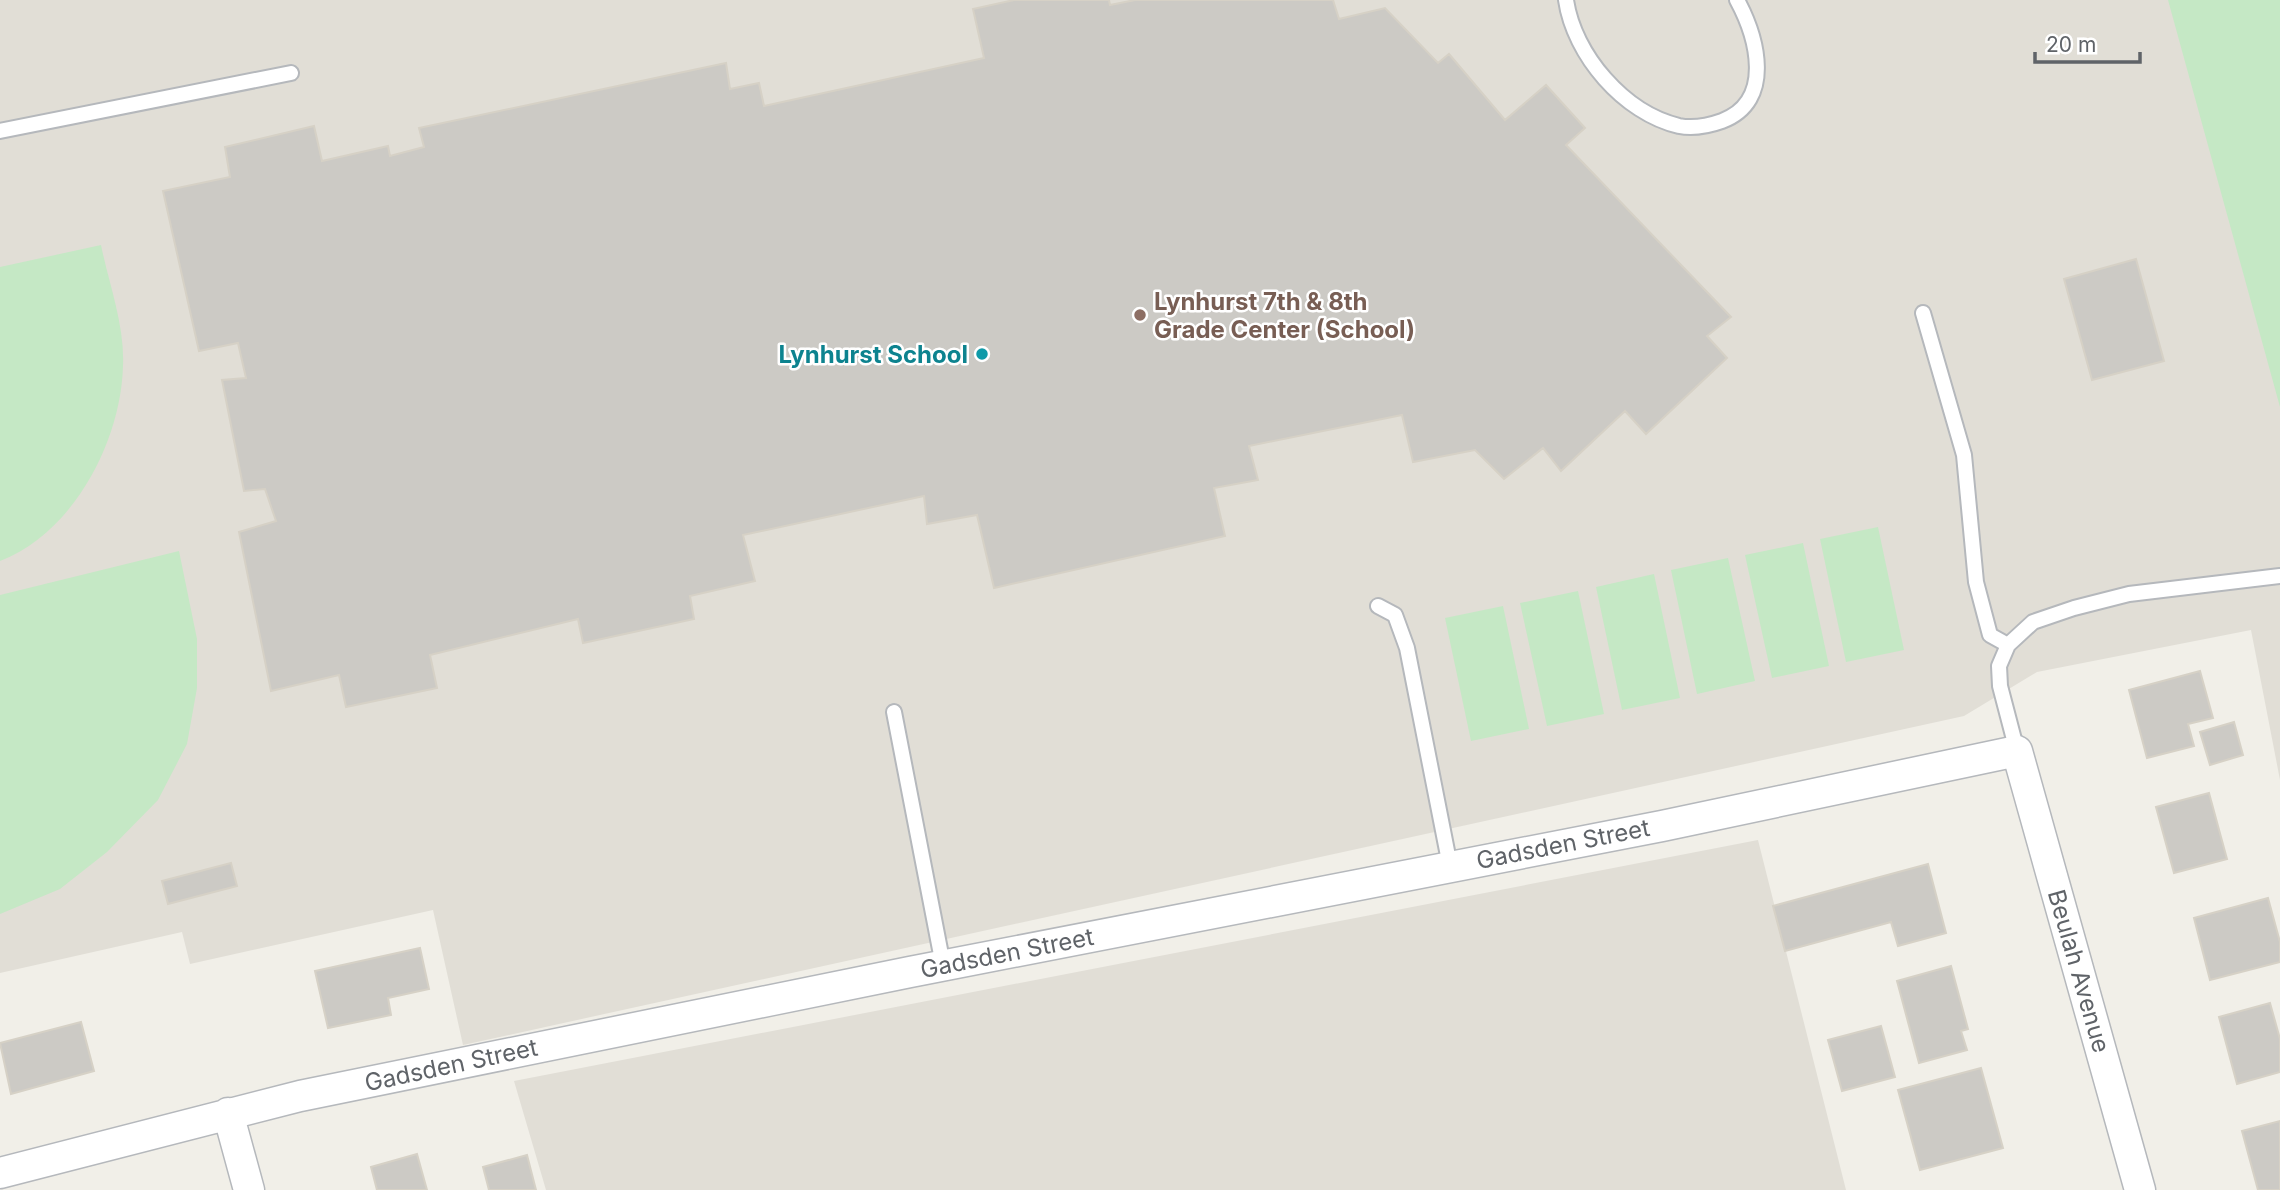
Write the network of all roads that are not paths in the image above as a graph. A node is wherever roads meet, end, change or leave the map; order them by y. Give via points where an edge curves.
1 (1566, 0) edge
2 (1737, 0) edge
3 (291, 73) dead end
4 (0, 131) edge
5 (1923, 313) dead end
6 (2280, 576) edge
7 (1378, 606) dead end
8 (2008, 645) junction
9 (894, 712) dead end
10 (2017, 751) junction
11 (1450, 866) junction
12 (943, 965) junction
13 (228, 1113) junction
14 (0, 1173) edge
15 (248, 1190) edge
16 (2140, 1190) edge

1 - 2 lane via 1577,40 1602,75 1627,99 1653,114 1680,126 1696,127 1729,118 1754,90 1754,37
3 - 4 lane
5 - 8 lane via 1964,455 1976,582 1990,635
6 - 8 lane via 2179,586 2074,608 2033,622
7 - 11 lane via 1395,615 1407,649
8 - 10 lane via 1999,666 2000,686
9 - 12 lane
10 - 11 street, Gadsden Street
10 - 16 street, Beulah Avenue
11 - 12 street, Gadsden Street
12 - 13 street, Gadsden Street
13 - 14 street, Gadsden Street
13 - 15 street

